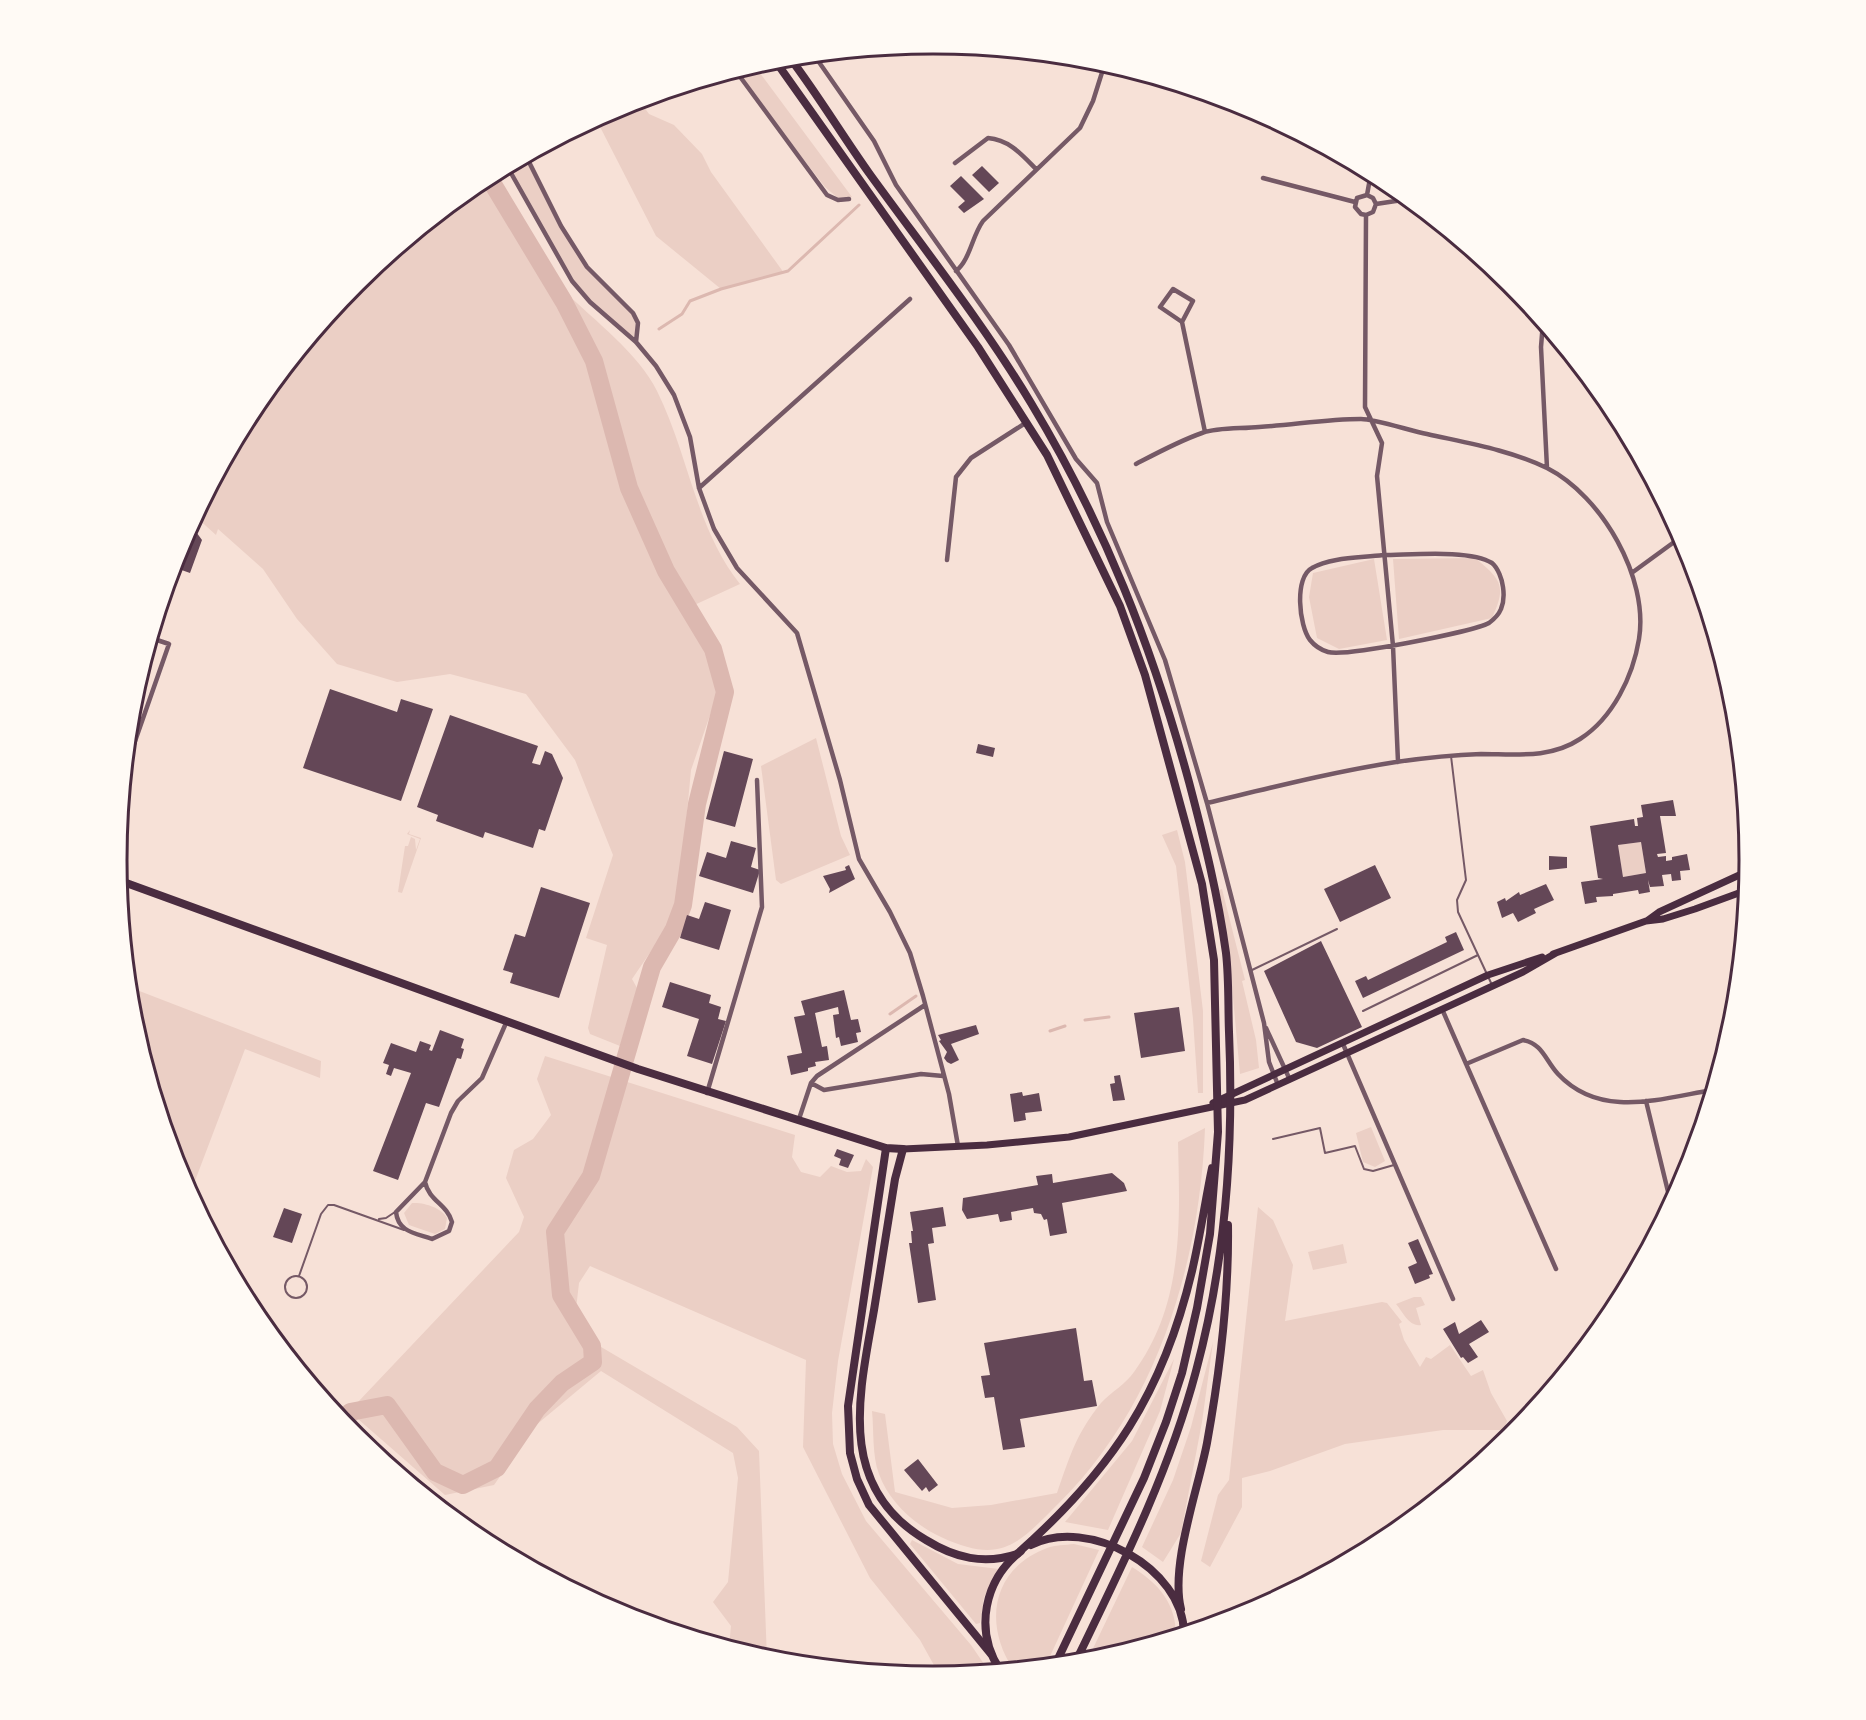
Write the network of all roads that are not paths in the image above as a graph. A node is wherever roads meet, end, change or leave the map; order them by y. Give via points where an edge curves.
1 (819, 62) edge
2 (796, 66) edge
3 (781, 68) edge
4 (1102, 72) edge
5 (740, 77) edge
6 (529, 162) edge
7 (955, 163) dead end
8 (1036, 169) junction
9 (511, 174) edge
10 (1263, 178) dead end
11 (1369, 183) edge
12 (1367, 195) junction
13 (849, 199) dead end
14 (1396, 201) edge
15 (1356, 202) junction
16 (1376, 204) junction
17 (1366, 215) junction
18 (956, 271) junction
19 (910, 299) dead end
20 (1182, 322) junction
21 (1542, 332) edge
22 (636, 342) junction
23 (1372, 420) junction
24 (1027, 422) junction
25 (1205, 432) junction
26 (1136, 464) dead end
27 (1547, 468) junction
28 (699, 488) junction
29 (1674, 543) edge
30 (1383, 555) junction
31 (947, 560) dead end
32 (1633, 572) junction
33 (157, 640) edge
34 (1393, 646) junction
35 (137, 736) edge
36 (1451, 756) junction
37 (1398, 762) junction
38 (757, 780) dead end
39 (1207, 803) junction
40 (1738, 875) edge
41 (128, 884) edge
42 (1738, 894) edge
43 (1646, 921) junction
44 (1336, 929) dead end
45 (1556, 953) junction
46 (1478, 955) junction
47 (1249, 971) junction
48 (1488, 975) junction
49 (1493, 986) junction
50 (925, 1005) junction
51 (1442, 1009) junction
52 (1363, 1011) dead end
53 (506, 1023) junction
54 (1264, 1023) junction
55 (1343, 1044) junction
56 (1347, 1053) junction
57 (1466, 1064) junction
58 (1285, 1069) junction
59 (1274, 1075) junction
60 (943, 1076) junction
61 (1290, 1080) junction
62 (810, 1083) junction
63 (1278, 1085) junction
64 (1705, 1091) edge
65 (707, 1093) junction
66 (1646, 1101) junction
67 (1199, 1110) junction
68 (799, 1119) junction
69 (1273, 1139) dead end
70 (958, 1146) junction
71 (1218, 1146) junction
72 (886, 1148) junction
73 (903, 1149) junction
74 (1395, 1165) junction
75 (425, 1182) junction
76 (1227, 1187) junction
77 (1668, 1190) edge
78 (396, 1212) junction
79 (376, 1219) junction
80 (404, 1230) junction
81 (1556, 1269) dead end
82 (299, 1276) junction
83 (1453, 1299) dead end
84 (1018, 1553) junction
85 (1181, 1611) junction
86 (1187, 1625) edge
87 (1183, 1626) edge
88 (1080, 1653) edge
89 (992, 1656) junction
90 (1059, 1656) edge
91 (995, 1663) edge

1 - 18 street
2 - 76 main road via 1031,403 1102,536 1132,602 1160,682 1214,879 1227,958 1231,1076
3 - 24 main road via 978,346
4 - 8 street via 1080,128
5 - 13 street via 827,195
6 - 22 street via 587,267 633,313 638,323
7 - 8 street via 988,138 1014,147
8 - 18 street via 983,221
9 - 22 street via 572,281
10 - 15 street
11 - 12 street
12 - 15 street
12 - 16 street
14 - 16 street
15 - 17 street via 1357,211
16 - 17 street via 1373,212
17 - 23 street via 1365,407
18 - 39 street via 1010,345 1076,459 1097,483 1107,522 1165,660
19 - 28 street
20 - 20 street via 1193,301 1173,289 1160,307
20 - 25 street
21 - 27 street
22 - 28 street via 674,395 690,437
23 - 25 street
23 - 27 street via 1496,449
23 - 30 street via 1382,443 1377,476
24 - 31 street via 971,458 956,477
24 - 71 main road via 1120,606 1154,706 1202,884 1214,960
25 - 26 street
27 - 32 street via 1585,498 1612,532
28 - 50 street via 714,529 737,568 796,633 859,859 910,953
29 - 32 street
30 - 34 street
30 - 34 street via 1309,568 1301,581 1300,595 1305,628 1316,646 1330,653
30 - 34 street via 1474,556 1493,564 1503,579 1501,610 1491,622
32 - 36 street via 1640,598 1641,626 1636,658 1623,691 1602,719 1580,739 1554,750 1532,755
33 - 35 street via 169,644
34 - 37 street
36 - 37 street
36 - 46 lane via 1466,880 1457,906
37 - 39 street via 1301,779
38 - 65 street via 762,907
39 - 47 street
40 - 43 main road
41 - 53 main road
42 - 43 main road via 1663,920
43 - 45 main road
44 - 47 lane
45 - 48 main road
45 - 49 main road
46 - 48 lane
46 - 52 lane
47 - 54 street
48 - 49 lane
48 - 55 main road
49 - 51 main road
50 - 60 street
50 - 62 street
51 - 56 main road
51 - 57 street
53 - 65 main road
53 - 75 street via 482,1078 458,1101
54 - 58 street
54 - 59 street
55 - 56 street
55 - 58 main road
56 - 61 main road
56 - 74 street
57 - 66 street via 1519,1040 1527,1041 1541,1048 1556,1073 1570,1086 1590,1098 1618,1104
57 - 81 street
58 - 59 main road
58 - 61 street
59 - 63 street
59 - 67 main road
60 - 62 street via 921,1074 824,1090
60 - 70 street
61 - 63 main road
62 - 68 street
63 - 67 main road via 1245,1100
64 - 66 street
65 - 68 main road
66 - 77 street
67 - 70 main road via 1069,1137
68 - 72 main road
69 - 74 lane via 1320,1128 1325,1153 1354,1146 1364,1169 1372,1171
70 - 73 main road
71 - 84 main road via 1188,1288 1155,1381 1136,1419 1107,1461 1072,1503
71 - 90 main road via 1210,1234 1190,1341 1166,1422 1144,1478
72 - 73 main road
72 - 89 main road via 850,1381 850,1453 869,1505
73 - 84 main road via 862,1378 859,1424 865,1465 891,1512 930,1543 976,1560
74 - 83 street
75 - 78 street
75 - 80 street via 429,1195 450,1215 449,1231 432,1239
76 - 85 main road via 1228,1260 1220,1356 1206,1444 1177,1577
76 - 88 main road via 1217,1273 1187,1403 1160,1480
78 - 79 lane
78 - 80 street
79 - 80 lane
79 - 82 lane via 328,1205 321,1214
82 - 82 lane via 306,1283 306,1291 292,1297 285,1283
84 - 85 main road via 1052,1538 1093,1540 1144,1563 1162,1578
84 - 89 main road via 998,1576 988,1597 985,1623
85 - 86 main road
85 - 87 main road
89 - 91 main road

